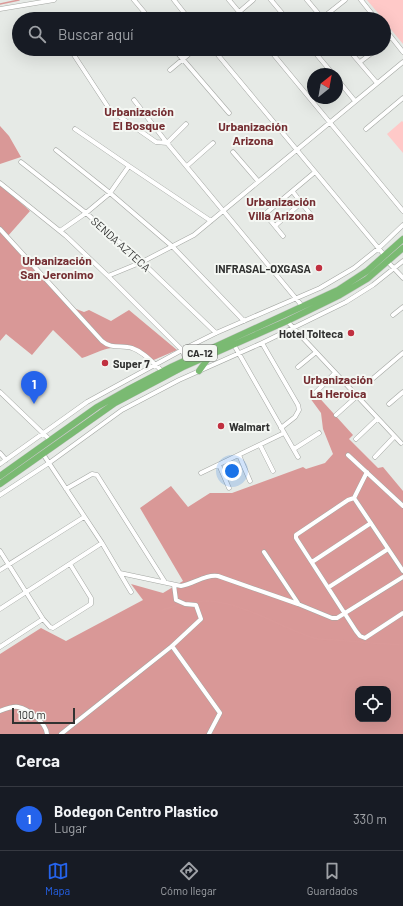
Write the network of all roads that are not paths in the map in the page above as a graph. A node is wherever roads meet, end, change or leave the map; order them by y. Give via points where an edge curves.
1 (54, 0) edge
2 (134, 0) edge
3 (174, 0) edge
4 (229, 0) edge
5 (253, 0) edge
6 (271, 0) edge
7 (307, 0) edge
8 (345, 0) edge
9 (361, 0) edge
10 (0, 9) edge
11 (144, 12) edge
12 (183, 12) edge
13 (239, 12) joint
14 (281, 12) edge
15 (316, 12) edge
16 (330, 12) edge
17 (370, 12) edge
18 (391, 37) edge
19 (403, 52) edge
20 (75, 56) edge
21 (180, 56) edge
22 (186, 56) edge
23 (219, 56) edge
24 (275, 56) edge
25 (318, 56) edge
26 (354, 56) edge
27 (368, 56) edge
28 (182, 59) junction
29 (360, 62) junction
30 (403, 62) edge
31 (328, 68) edge
32 (170, 70) dead end
33 (377, 83) junction
34 (343, 86) edge
35 (403, 98) edge
36 (134, 100) dead end
37 (355, 101) junction
38 (229, 113) dead end
39 (330, 122) junction
40 (186, 124) dead end
41 (75, 129) dead end
42 (366, 129) dead end
43 (167, 143) junction
44 (213, 143) dead end
45 (296, 149) junction
46 (56, 150) dead end
47 (233, 152) dead end
48 (21, 162) dead end
49 (129, 166) junction
50 (187, 166) junction
51 (315, 172) junction
52 (258, 181) junction
53 (0, 183) edge
54 (293, 192) junction
55 (110, 193) junction
56 (301, 203) junction
57 (224, 210) junction
58 (403, 211) edge
59 (86, 213) junction
60 (265, 214) junction
61 (311, 215) dead end
62 (259, 219) dead end
63 (211, 221) junction
64 (403, 225) edge
65 (275, 226) junction
66 (0, 229) edge
67 (60, 231) junction
68 (284, 236) dead end
69 (403, 239) edge
70 (173, 247) junction
71 (379, 248) junction
72 (403, 248) edge
73 (387, 259) junction
74 (403, 261) edge
75 (142, 262) junction
76 (395, 268) junction
77 (108, 276) junction
78 (403, 278) edge
79 (296, 298) junction
80 (303, 307) junction
81 (403, 307) edge
82 (393, 315) dead end
83 (244, 321) junction
84 (287, 322) junction
85 (294, 330) junction
86 (216, 333) junction
87 (262, 343) junction
88 (234, 345) junction
89 (182, 350) junction
90 (315, 353) junction
91 (403, 353) edge
92 (212, 354) junction
93 (238, 354) junction
94 (186, 360) junction
95 (155, 365) junction
96 (298, 367) dead end
97 (199, 370) junction
98 (162, 371) junction
99 (334, 374) junction
100 (370, 381) dead end
101 (0, 392) edge
102 (316, 392) dead end
103 (403, 392) edge
104 (104, 393) junction
105 (356, 396) junction
106 (107, 401) junction
107 (389, 404) dead end
108 (336, 416) dead end
109 (377, 419) junction
110 (281, 428) junction
111 (284, 433) junction
112 (319, 433) dead end
113 (43, 434) junction
114 (394, 437) junction
115 (356, 439) dead end
116 (50, 440) junction
117 (400, 443) dead end
118 (260, 445) junction
119 (294, 449) junction
120 (0, 453) edge
121 (43, 454) junction
122 (239, 455) junction
123 (348, 455) dead end
124 (375, 456) dead end
125 (298, 457) dead end
126 (6, 460) junction
127 (49, 463) junction
128 (0, 464) edge
129 (219, 465) junction
130 (273, 472) dead end
131 (368, 472) junction
132 (201, 473) dead end
133 (0, 476) edge
134 (250, 481) dead end
135 (0, 484) edge
136 (229, 488) dead end
137 (66, 489) junction
138 (0, 495) edge
139 (354, 498) junction
140 (403, 506) edge
141 (84, 517) junction
142 (371, 523) junction
143 (102, 543) junction
144 (388, 549) junction
145 (0, 551) edge
146 (264, 552) dead end
147 (312, 562) junction
148 (9, 564) junction
149 (70, 564) junction
150 (0, 570) edge
151 (403, 571) edge
152 (120, 573) junction
153 (403, 577) edge
154 (165, 582) junction
155 (174, 585) junction
156 (329, 587) junction
157 (26, 592) junction
158 (131, 592) dead end
159 (298, 604) junction
160 (0, 609) edge
161 (403, 613) edge
162 (346, 614) junction
163 (43, 620) junction
164 (172, 646) junction
165 (0, 647) edge
166 (0, 711) edge
167 (47, 734) edge
168 (61, 734) edge
169 (209, 734) edge

1 - 10 street
2 - 11 street
3 - 12 street
4 - 13 street
5 - 13 street
6 - 14 street
7 - 15 street
8 - 16 street
9 - 17 street
18 - 19 street
20 - 43 street via 110,110 156,142
21 - 28 street
22 - 28 street
23 - 45 street
24 - 39 street
25 - 31 street
26 - 29 street
27 - 29 street
28 - 32 street
28 - 38 street
29 - 33 street
30 - 33 street
33 - 37 street
34 - 37 street
35 - 42 street
36 - 43 street
37 - 39 street
39 - 45 street
39 - 58 street
40 - 43 street
41 - 49 street
43 - 50 street
44 - 50 street
45 - 51 street
45 - 52 street
46 - 55 street
47 - 52 street
48 - 59 street, SENDA AZTECA
49 - 55 street
49 - 63 street
50 - 57 street
51 - 54 street
51 - 71 street
52 - 57 street
53 - 67 street
54 - 56 street
54 - 60 street
55 - 59 street
55 - 70 street
56 - 61 street
56 - 65 street
57 - 63 street
57 - 79 street
59 - 67 street
59 - 75 street, SENDA AZTECA
60 - 62 street
60 - 65 street
63 - 70 street
64 - 71 street
65 - 68 street
66 - 95 street via 102,341 110,346 132,348
67 - 77 street
69 - 73 highway, CA-12
70 - 75 street
70 - 83 street
71 - 73 street
71 - 79 street via 354,268 320,288
72 - 73 highway, CA-12
73 - 76 street
73 - 80 highway, CA-12 via 338,290
73 - 84 highway, CA-12 via 367,279
74 - 76 street
75 - 77 street
75 - 86 street, SENDA AZTECA
76 - 78 street
76 - 85 street via 346,302
77 - 89 street
79 - 80 street
79 - 83 street
80 - 94 highway, CA-12
81 - 82 street
83 - 86 street
84 - 85 street
84 - 88 highway, CA-12
85 - 87 street
85 - 90 street
86 - 89 street
87 - 93 street
87 - 110 street via 298,405 299,410 295,417
88 - 92 highway, CA-12
88 - 93 street
89 - 94 street
89 - 95 street
90 - 96 street
90 - 99 street
91 - 100 street
92 - 97 highway
92 - 121 highway, CA-12 via 115,403
93 - 97 street
93 - 110 street
94 - 98 highway, CA-12
95 - 98 street
95 - 104 street
97 - 127 street via 122,410
98 - 106 highway, CA-12
99 - 102 street
99 - 105 street
101 - 113 street
103 - 107 street
104 - 106 street
104 - 113 street via 87,402
105 - 108 street
105 - 109 street
106 - 116 highway, CA-12
109 - 114 street
109 - 115 street
110 - 111 street
111 - 118 street
111 - 119 street
112 - 119 street
113 - 116 street
113 - 126 street
114 - 117 street
114 - 124 street
116 - 133 highway, CA-12
118 - 122 street
118 - 130 street
119 - 125 street
120 - 126 street
121 - 127 street
121 - 135 highway, CA-12
122 - 129 street
122 - 134 street
123 - 131 street
126 - 128 street
127 - 137 street
127 - 138 street
129 - 132 street
129 - 136 street
131 - 139 street
131 - 140 street
137 - 141 street
137 - 154 street via 92,474 97,475
139 - 142 street
139 - 147 street via 296,535
141 - 143 street
141 - 148 street
142 - 144 street
142 - 147 street
143 - 149 street
143 - 152 street
144 - 151 street
144 - 156 street
145 - 148 street
146 - 159 street
147 - 156 street
148 - 150 street
148 - 157 street
149 - 157 street
149 - 163 street via 91,598 91,604 53,628
152 - 154 street
152 - 158 street
153 - 162 street
154 - 155 street
155 - 159 street via 187,586 213,575
155 - 164 street via 176,600 196,605 201,619
156 - 162 street
157 - 160 street
157 - 163 street
159 - 162 street via 332,618
161 - 162 street via 365,638 356,631
163 - 165 street
164 - 168 street
164 - 169 street via 220,713
166 - 167 street via 18,707 35,716

